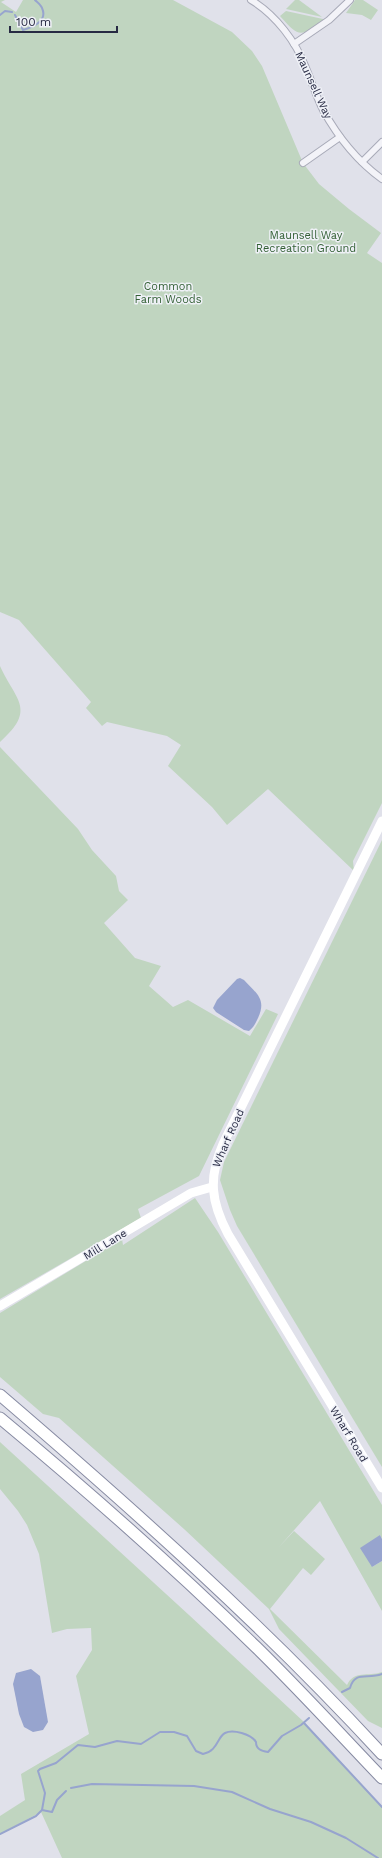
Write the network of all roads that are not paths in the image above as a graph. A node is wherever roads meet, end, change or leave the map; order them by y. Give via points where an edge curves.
1 (251, 0) edge
2 (350, 0) edge
3 (294, 44) junction
4 (340, 137) junction
5 (382, 142) edge
6 (362, 162) junction
7 (303, 163) dead end
8 (382, 179) edge
9 (382, 821) edge
10 (212, 1187) junction
11 (0, 1306) edge
12 (0, 1396) edge
13 (0, 1418) edge
14 (382, 1488) edge
15 (382, 1754) edge
16 (382, 1778) edge

1 - 3 street, Maunsell Way via 275,21
2 - 3 street via 329,20
3 - 4 street, Maunsell Way via 324,111
4 - 6 street, Maunsell Way
4 - 7 street
5 - 6 street
6 - 8 street, Maunsell Way
9 - 10 main road, Wharf Road via 223,1144 213,1170
10 - 11 main road, Mill Lane via 191,1193
10 - 14 main road, Wharf Road via 217,1210 228,1234
12 - 15 highway via 143,1520 270,1637
13 - 16 highway via 203,1596 257,1648

